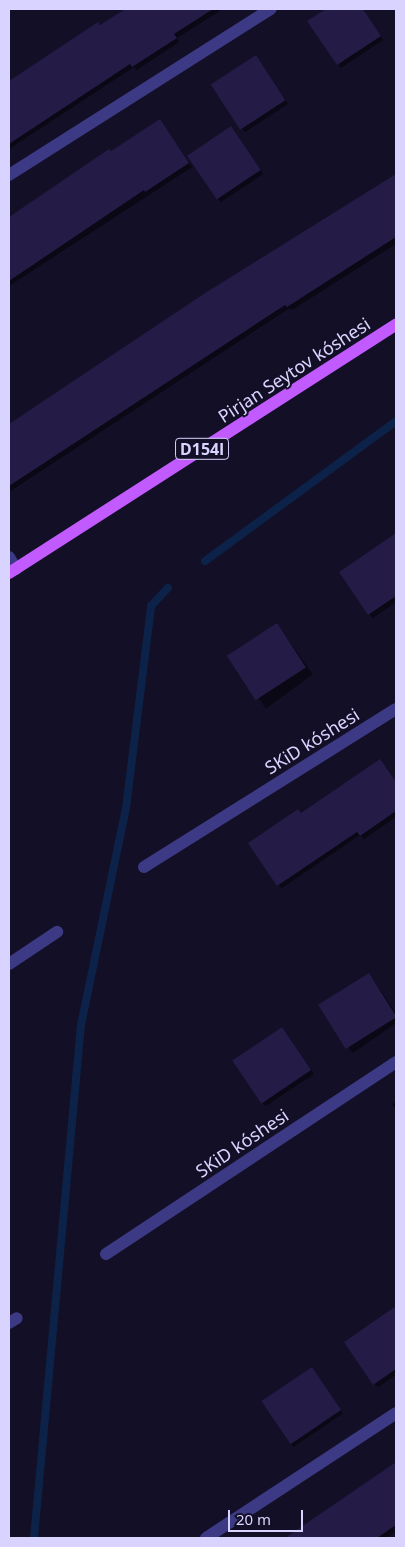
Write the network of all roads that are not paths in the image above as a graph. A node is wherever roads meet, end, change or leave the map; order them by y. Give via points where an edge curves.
1 (271, 9) edge
2 (9, 175) edge
3 (396, 325) edge
4 (9, 557) edge
5 (12, 571) edge
6 (396, 709) edge
7 (144, 867) dead end
8 (57, 932) dead end
9 (9, 964) edge
10 (396, 1062) edge
11 (106, 1254) dead end
12 (396, 1413) edge
13 (206, 1538) edge

1 - 2 street
3 - 5 main road, Pirjan Seytov kóshesi / D154l
4 - 5 street
6 - 7 street, SKiD kóshesi
8 - 9 street
10 - 11 street, SKiD kóshesi
12 - 13 street

